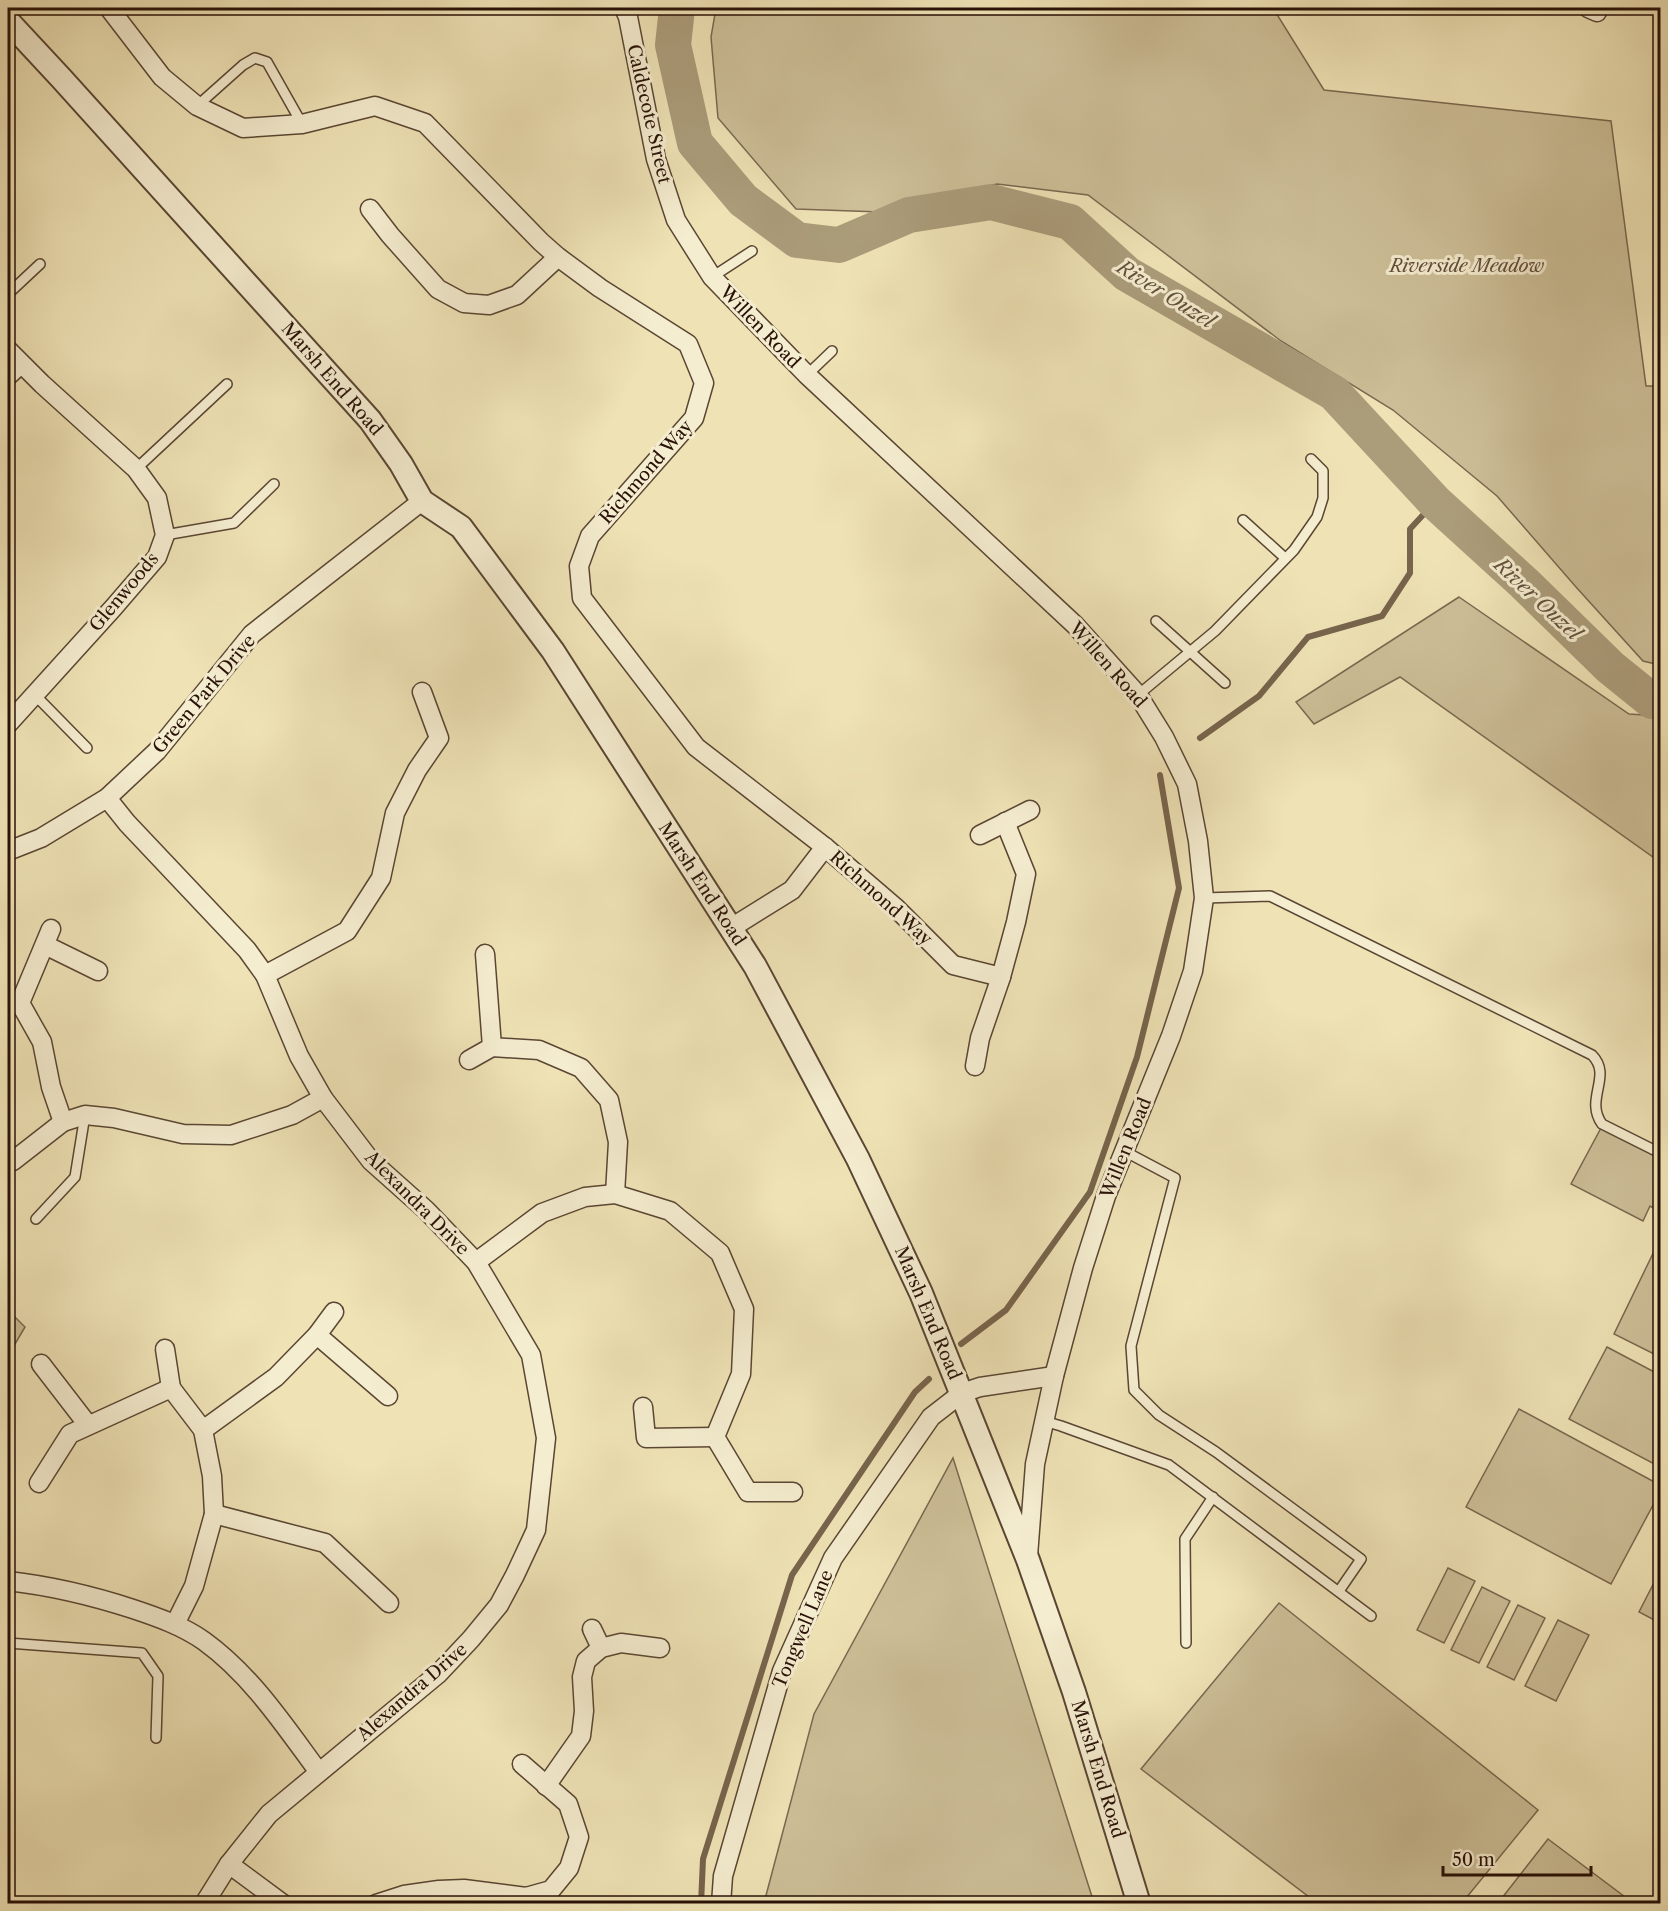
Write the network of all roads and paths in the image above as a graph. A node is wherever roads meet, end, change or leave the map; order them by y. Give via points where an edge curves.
1 (109, 8) edge
2 (624, 8) edge
3 (8, 21) edge
4 (197, 106) junction
5 (303, 124) junction
6 (370, 209) dead end
7 (676, 220) joint
8 (752, 251) dead end
9 (558, 257) junction
10 (40, 264) dead end
11 (712, 277) junction
12 (8, 294) edge
13 (8, 350) edge
14 (832, 351) dead end
15 (24, 367) junction
16 (807, 375) junction
17 (8, 382) edge
18 (227, 384) dead end
19 (1311, 459) dead end
20 (136, 469) junction
21 (274, 484) dead end
22 (422, 501) junction
23 (1243, 520) dead end
24 (165, 535) junction
25 (1285, 558) junction
26 (1156, 621) dead end
27 (1189, 652) junction
28 (1225, 683) dead end
29 (422, 692) dead end
30 (34, 694) junction
31 (1138, 695) junction
32 (8, 724) edge
33 (87, 748) dead end
34 (107, 798) junction
35 (1030, 810) dead end
36 (1005, 822) junction
37 (980, 835) dead end
38 (825, 847) junction
39 (8, 851) edge
40 (1204, 898) junction
41 (731, 928) junction
42 (484, 954) dead end
43 (98, 970) dead end
44 (265, 975) junction
45 (1000, 977) junction
46 (492, 1047) junction
47 (469, 1060) dead end
48 (975, 1066) dead end
49 (323, 1098) junction
50 (85, 1115) junction
51 (63, 1122) junction
52 (1124, 1151) junction
53 (1660, 1153) edge
54 (9, 1162) edge
55 (615, 1194) junction
56 (36, 1219) dead end
57 (476, 1262) junction
58 (334, 1312) dead end
59 (317, 1335) junction
60 (165, 1349) dead end
61 (41, 1364) dead end
62 (1054, 1376) junction
63 (171, 1388) junction
64 (962, 1393) junction
65 (388, 1396) dead end
66 (643, 1407) dead end
67 (1044, 1421) junction
68 (88, 1425) junction
69 (203, 1430) junction
70 (715, 1437) junction
71 (39, 1483) dead end
72 (793, 1492) dead end
73 (1213, 1497) junction
74 (214, 1514) junction
75 (1028, 1560) junction
76 (8, 1581) edge
77 (1339, 1591) junction
78 (389, 1603) dead end
79 (1371, 1616) dead end
80 (175, 1624) junction
81 (592, 1629) dead end
82 (8, 1643) edge
83 (1186, 1643) dead end
84 (601, 1648) junction
85 (660, 1648) dead end
86 (156, 1738) dead end
87 (522, 1764) dead end
88 (318, 1771) junction
89 (546, 1786) junction
90 (229, 1864) junction
91 (439, 1897) edge
92 (204, 1904) edge
93 (283, 1904) edge
94 (376, 1904) edge
95 (721, 1904) edge
96 (1139, 1904) edge

1 - 4 street, Richmond Way via 162,77
2 - 7 street, Caldecote Street via 656,159
3 - 22 street, Marsh End Road via 370,420
4 - 5 street, Richmond Way via 243,128
4 - 5 lane via 255,58 267,62
5 - 9 street, Richmond Way via 375,106 425,123
6 - 9 street via 438,289 464,303 489,305 517,295
7 - 11 street, Willen Road
8 - 11 lane
9 - 38 street, Richmond Way via 688,344 704,382 694,418 590,536 579,566 582,598 696,747
10 - 12 lane
11 - 16 street, Willen Road
13 - 15 street, Glenwoods
14 - 16 lane
15 - 17 lane
15 - 20 street, Glenwoods
16 - 31 street, Willen Road via 1075,625
18 - 20 lane
19 - 25 lane via 1323,471 1323,498 1317,517
20 - 24 street, Glenwoods via 157,498
21 - 24 lane via 234,523
22 - 34 street, Green Park Drive via 252,634 157,751
22 - 41 street, Marsh End Road via 461,527 553,651
23 - 25 lane
24 - 30 street, Glenwoods via 157,557
25 - 27 lane via 1215,631
26 - 27 lane
27 - 28 lane
27 - 31 lane
29 - 44 street via 439,738 395,813 381,878 347,931
30 - 32 street, Glenwoods
30 - 33 lane
31 - 40 street, Willen Road via 1186,784
34 - 39 street, Green Park Drive via 41,838
34 - 44 street, Alexandra Drive via 247,950
35 - 36 street
36 - 37 street
36 - 45 street via 1026,874
38 - 41 street via 792,890
38 - 45 street, Richmond Way via 896,908 953,965
40 - 52 street, Willen Road via 1193,971
40 - 53 lane via 1270,896 1592,1056 1600,1070 1596,1116 1602,1124
41 - 64 street, Marsh End Road via 858,1159 921,1293
42 - 46 street
43 - 51 street via 48,937 20,1003 42,1042
44 - 49 street, Alexandra Drive via 299,1056
45 - 48 street
46 - 47 street
46 - 55 street via 539,1050 580,1068 609,1100 618,1142
49 - 50 street via 292,1115 231,1135 183,1134
49 - 57 street, Alexandra Drive via 371,1161
50 - 51 street
50 - 56 lane via 75,1177
51 - 54 street
52 - 62 street, Willen Road via 1083,1268
52 - 77 lane via 1176,1178 1131,1346 1134,1390 1159,1415 1361,1559
55 - 57 street via 585,1197 542,1213
55 - 70 street via 670,1211 720,1253 744,1309 741,1374
57 - 88 street, Alexandra Drive via 531,1355 546,1438 536,1530 499,1605 471,1640 438,1674
58 - 59 street
59 - 65 street
59 - 69 street via 276,1377
60 - 63 street
61 - 68 street
62 - 64 street
62 - 67 street, Willen Road
63 - 68 street
63 - 69 street
64 - 75 street, Marsh End Road
64 - 95 street, Tongwell Lane via 931,1417 833,1558 782,1671 723,1876
66 - 70 street via 646,1438
67 - 73 lane via 1169,1465
67 - 75 street, Willen Road via 1035,1464
68 - 71 street via 70,1434
69 - 74 street
70 - 72 street via 748,1492
73 - 77 lane
73 - 83 lane via 1185,1539
74 - 78 street via 325,1543
74 - 80 street via 194,1586
75 - 96 street, Marsh End Road via 1074,1692
76 - 80 street via 88,1594
77 - 79 lane
80 - 88 street via 204,1641 236,1670 268,1703
81 - 84 street
82 - 86 lane via 142,1653 158,1676
84 - 85 street via 621,1643
84 - 89 street via 586,1661 582,1677 581,1736
87 - 89 street
88 - 90 street, Alexandra Drive via 269,1814
89 - 91 street via 568,1804 579,1837 569,1868 551,1890 526,1897 464,1889
90 - 92 street, Alexandra Drive
90 - 93 street
91 - 94 street via 404,1895

